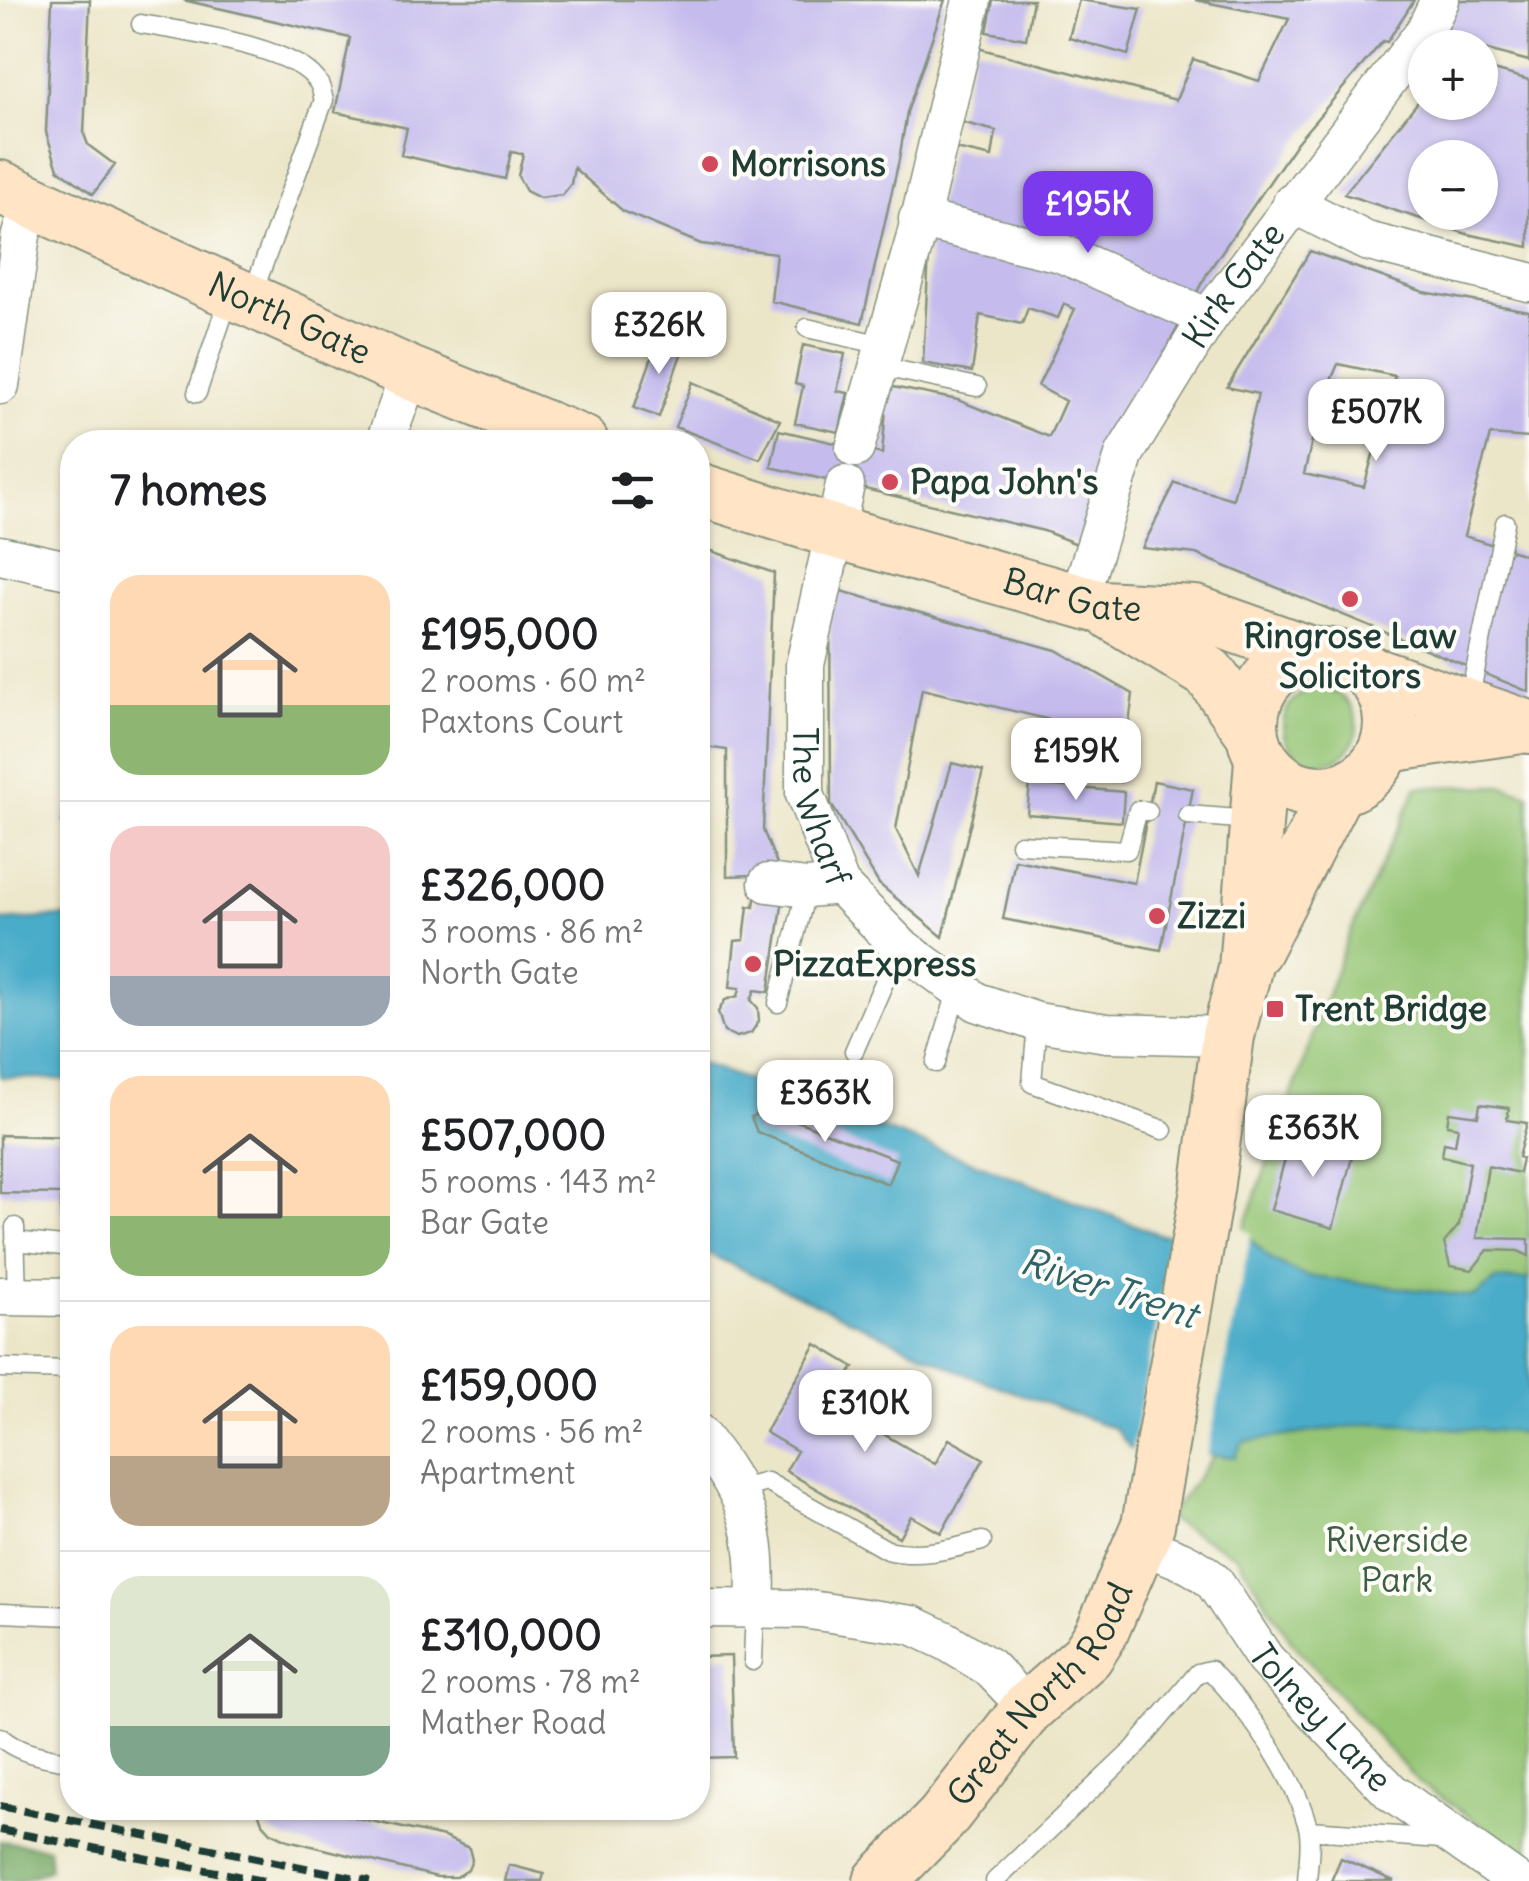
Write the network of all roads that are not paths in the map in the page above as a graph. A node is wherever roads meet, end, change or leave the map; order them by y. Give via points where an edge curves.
1 (972, 0) edge
2 (1440, 0) edge
3 (141, 24) dead end
4 (16, 194) edge
5 (1292, 203) junction
6 (918, 219) junction
7 (1529, 282) edge
8 (241, 296) junction
9 (1208, 318) junction
10 (808, 328) dead end
11 (880, 356) junction
12 (410, 373) junction
13 (0, 385) edge
14 (977, 387) dead end
15 (197, 393) dead end
16 (389, 430) edge
17 (552, 430) edge
18 (855, 448) dead end
19 (710, 491) edge
20 (838, 508) junction
21 (1505, 524) dead end
22 (0, 555) edge
23 (60, 568) edge
24 (1090, 604) junction
25 (1313, 654) junction
26 (1367, 671) junction
27 (1468, 706) junction
28 (1528, 727) edge
29 (1256, 746) junction
30 (1387, 746) junction
31 (1337, 792) junction
32 (1148, 811) dead end
33 (1188, 815) dead end
34 (1256, 820) junction
35 (1020, 844) dead end
36 (768, 883) dead end
37 (824, 886) junction
38 (900, 946) junction
39 (1245, 969) junction
40 (958, 988) junction
41 (778, 1003) dead end
42 (1037, 1022) junction
43 (1228, 1036) junction
44 (854, 1051) dead end
45 (936, 1063) dead end
46 (1163, 1130) dead end
47 (60, 1244) edge
48 (8, 1296) edge
49 (60, 1298) edge
50 (0, 1368) edge
51 (60, 1370) edge
52 (710, 1452) edge
53 (736, 1490) junction
54 (982, 1541) dead end
55 (1141, 1546) junction
56 (710, 1608) edge
57 (755, 1608) junction
58 (0, 1613) edge
59 (60, 1616) edge
60 (754, 1660) dead end
61 (1028, 1708) junction
62 (0, 1737) edge
63 (60, 1760) edge
64 (1309, 1830) junction
65 (1458, 1840) junction
66 (880, 1881) edge
67 (995, 1881) edge
68 (1308, 1881) edge
69 (1516, 1881) edge

1 - 6 street
2 - 5 street, Kirk Gate via 1425,32
3 - 8 lane via 236,41 296,64 319,82 324,100
4 - 8 main road, North Gate
4 - 13 street via 20,235
5 - 7 street via 1366,241
5 - 9 street, Kirk Gate
6 - 9 street via 1061,254
6 - 11 street
8 - 12 main road, North Gate
8 - 15 lane
9 - 24 street, Kirk Gate via 1125,453
10 - 11 lane
11 - 14 lane
11 - 18 street
12 - 16 street
12 - 17 main road, North Gate
19 - 20 main road
20 - 24 main road, Bar Gate
20 - 37 street, The Wharf via 805,665 806,794
21 - 27 lane
22 - 23 street
24 - 25 main road, Bar Gate via 1195,612
24 - 29 main road via 1209,673
25 - 26 main road via 1332,654
25 - 29 main road via 1292,660 1266,681 1252,710
26 - 27 main road
26 - 30 main road via 1388,705
27 - 28 main road
28 - 30 main road
29 - 31 main road via 1276,777 1294,788
29 - 34 main road
30 - 31 main road via 1378,764
31 - 39 main road
32 - 35 lane via 1138,810 1127,850
33 - 34 lane
34 - 39 main road
36 - 37 street
37 - 38 street, The Wharf
37 - 41 lane
38 - 40 street, The Wharf
38 - 44 lane
39 - 43 main road
40 - 42 street, The Wharf via 977,1002
40 - 45 lane
42 - 43 street, The Wharf via 1107,1033
42 - 46 lane via 1032,1083
43 - 55 main road, Great North Road via 1207,1190
47 - 48 lane via 15,1234
48 - 49 street
50 - 51 lane
52 - 53 street
53 - 54 lane via 766,1482 905,1555
53 - 57 street via 755,1540
55 - 61 main road, Great North Road via 1087,1656
55 - 65 street, Tolney Lane via 1202,1570 1276,1672 1391,1792
56 - 57 street
57 - 60 lane
57 - 61 street via 912,1625 988,1667
58 - 59 lane
61 - 66 main road, Great North Road via 942,1818
62 - 63 lane via 29,1754
64 - 65 lane
64 - 67 lane via 1274,1752 1210,1670 1198,1673 1134,1749
64 - 68 lane
65 - 69 street, Tolney Lane

